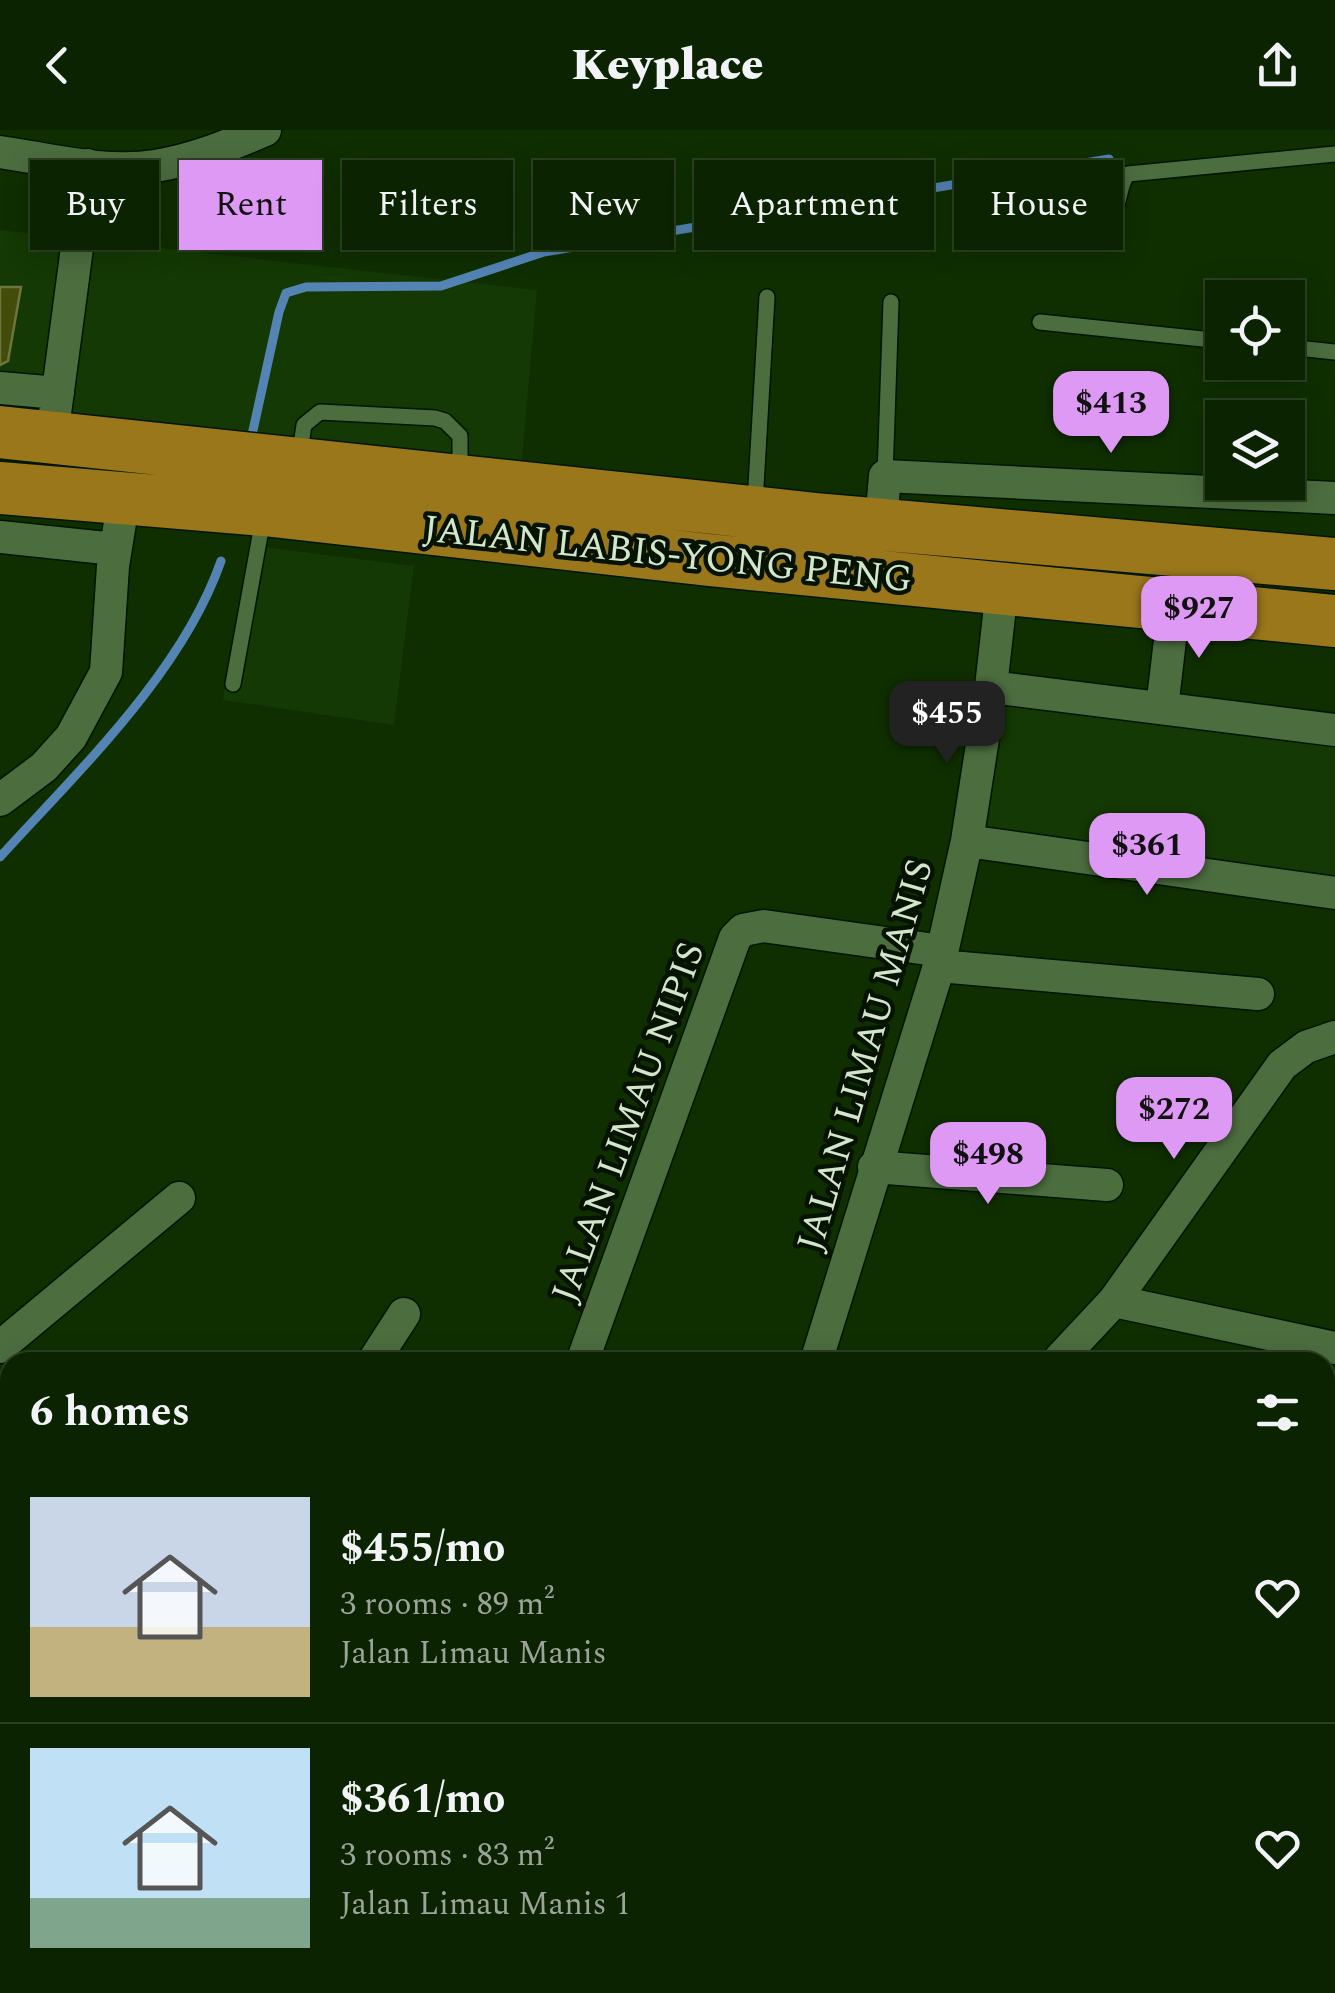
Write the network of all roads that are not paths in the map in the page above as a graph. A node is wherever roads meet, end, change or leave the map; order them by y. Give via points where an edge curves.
1 (265, 130) edge
2 (0, 152) edge
3 (1335, 154) edge
4 (54, 160) edge
5 (159, 165) edge
6 (1123, 180) edge
7 (77, 250) edge
8 (768, 297) dead end
9 (891, 302) dead end
10 (1040, 322) dead end
11 (1205, 339) edge
12 (1305, 349) edge
13 (1335, 352) edge
14 (0, 388) edge
15 (55, 415) junction
16 (0, 432) edge
17 (0, 488) edge
18 (124, 498) junction
19 (1335, 498) edge
20 (883, 500) junction
21 (264, 510) junction
22 (754, 512) junction
23 (0, 536) edge
24 (115, 548) junction
25 (1335, 564) edge
26 (1002, 589) junction
27 (1174, 606) junction
28 (1335, 621) edge
29 (232, 684) dead end
30 (991, 687) junction
31 (1162, 708) junction
32 (1335, 730) edge
33 (0, 800) edge
34 (967, 841) junction
35 (1335, 893) edge
36 (940, 959) junction
37 (1258, 994) dead end
38 (1335, 1037) edge
39 (874, 1167) junction
40 (1107, 1185) dead end
41 (179, 1198) dead end
42 (1114, 1300) junction
43 (404, 1314) dead end
44 (591, 1339) edge
45 (0, 1347) edge
46 (1335, 1348) edge
47 (379, 1352) edge
48 (822, 1352) edge
49 (1065, 1352) edge

1 - 5 street
2 - 4 street
3 - 6 lane via 1128,174
7 - 15 street
8 - 22 lane
9 - 20 lane
10 - 11 lane
12 - 13 lane
14 - 15 street
15 - 16 highway, JALAN LABIS-YONG PENG
15 - 22 highway, JALAN LABIS-YONG PENG via 298,462
17 - 18 highway, JALAN LABIS-YONG PENG
18 - 21 highway, JALAN LABIS-YONG PENG
18 - 24 street
19 - 20 street
20 - 22 highway, JALAN LABIS-YONG PENG
20 - 25 highway, JALAN LABIS-YONG PENG
21 - 26 highway, JALAN LABIS-YONG PENG
21 - 29 lane
23 - 24 street
24 - 33 street via 106,672 71,737
26 - 27 highway, JALAN LABIS-YONG PENG
26 - 30 street, JALAN LIMAU MANIS
27 - 28 highway, JALAN LABIS-YONG PENG
27 - 31 street
30 - 31 street
30 - 34 street, JALAN LIMAU MANIS
31 - 32 street
34 - 35 street
34 - 36 street, JALAN LIMAU MANIS
36 - 37 street, JALAN LIMAU NIPIS
36 - 39 street, JALAN LIMAU MANIS
36 - 44 street, JALAN LIMAU NIPIS via 764,926 735,938
38 - 42 street via 1282,1065
39 - 40 street
39 - 48 street, JALAN LIMAU MANIS
41 - 45 street
42 - 46 street
42 - 49 street
43 - 47 street

